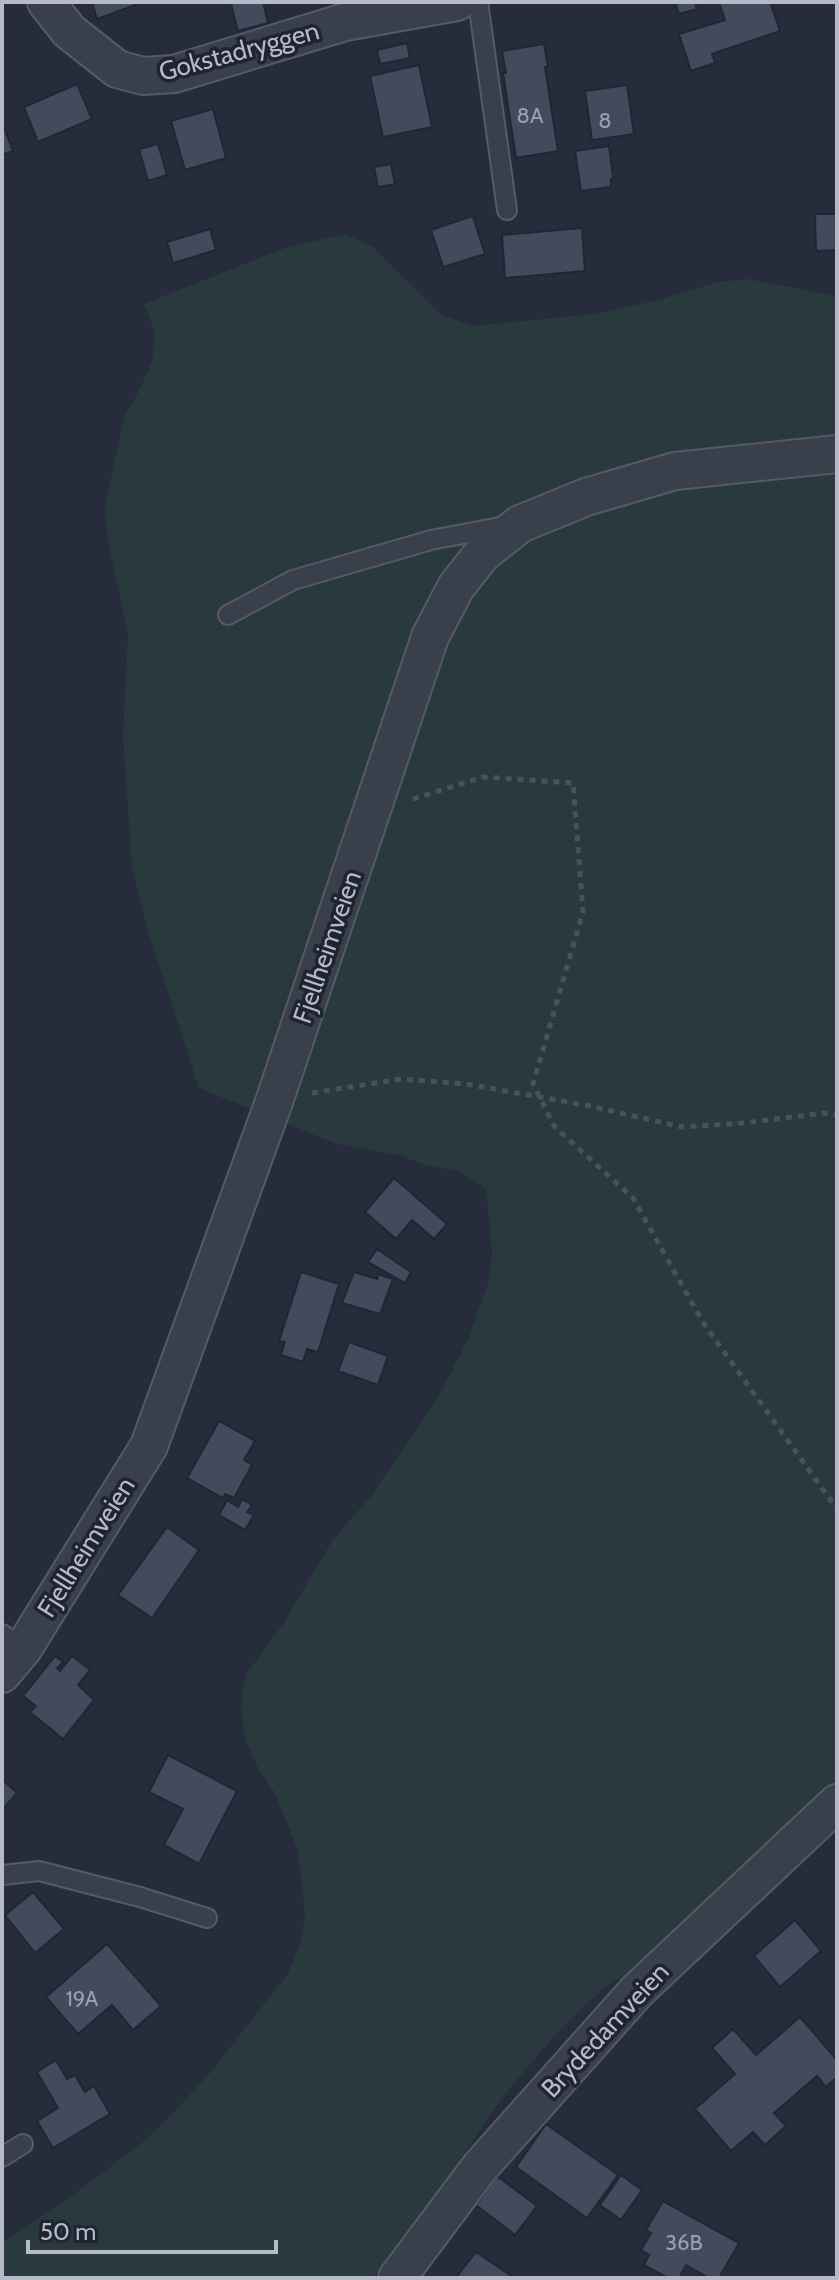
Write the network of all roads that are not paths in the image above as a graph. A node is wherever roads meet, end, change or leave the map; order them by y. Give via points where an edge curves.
1 (46, 2) edge
2 (457, 2) edge
3 (478, 2) edge
4 (507, 210) dead end
5 (837, 454) edge
6 (520, 524) junction
7 (228, 615) dead end
8 (9, 1652) edge
9 (837, 1803) edge
10 (2, 1875) edge
11 (207, 1918) dead end
12 (23, 2144) dead end
13 (2, 2157) edge
14 (397, 2278) edge

1 - 2 street, Gokstadryggen via 69,31 117,69 143,76 174,74 345,22
3 - 4 lane
5 - 6 street, Fjellheimveien via 675,471 586,497
6 - 7 lane via 431,540 293,580
6 - 8 street, Fjellheimveien via 482,554 436,625 275,1099 149,1446
9 - 14 street, Brydedamveien via 637,1991 480,2167
10 - 11 lane via 39,1871
12 - 13 lane

